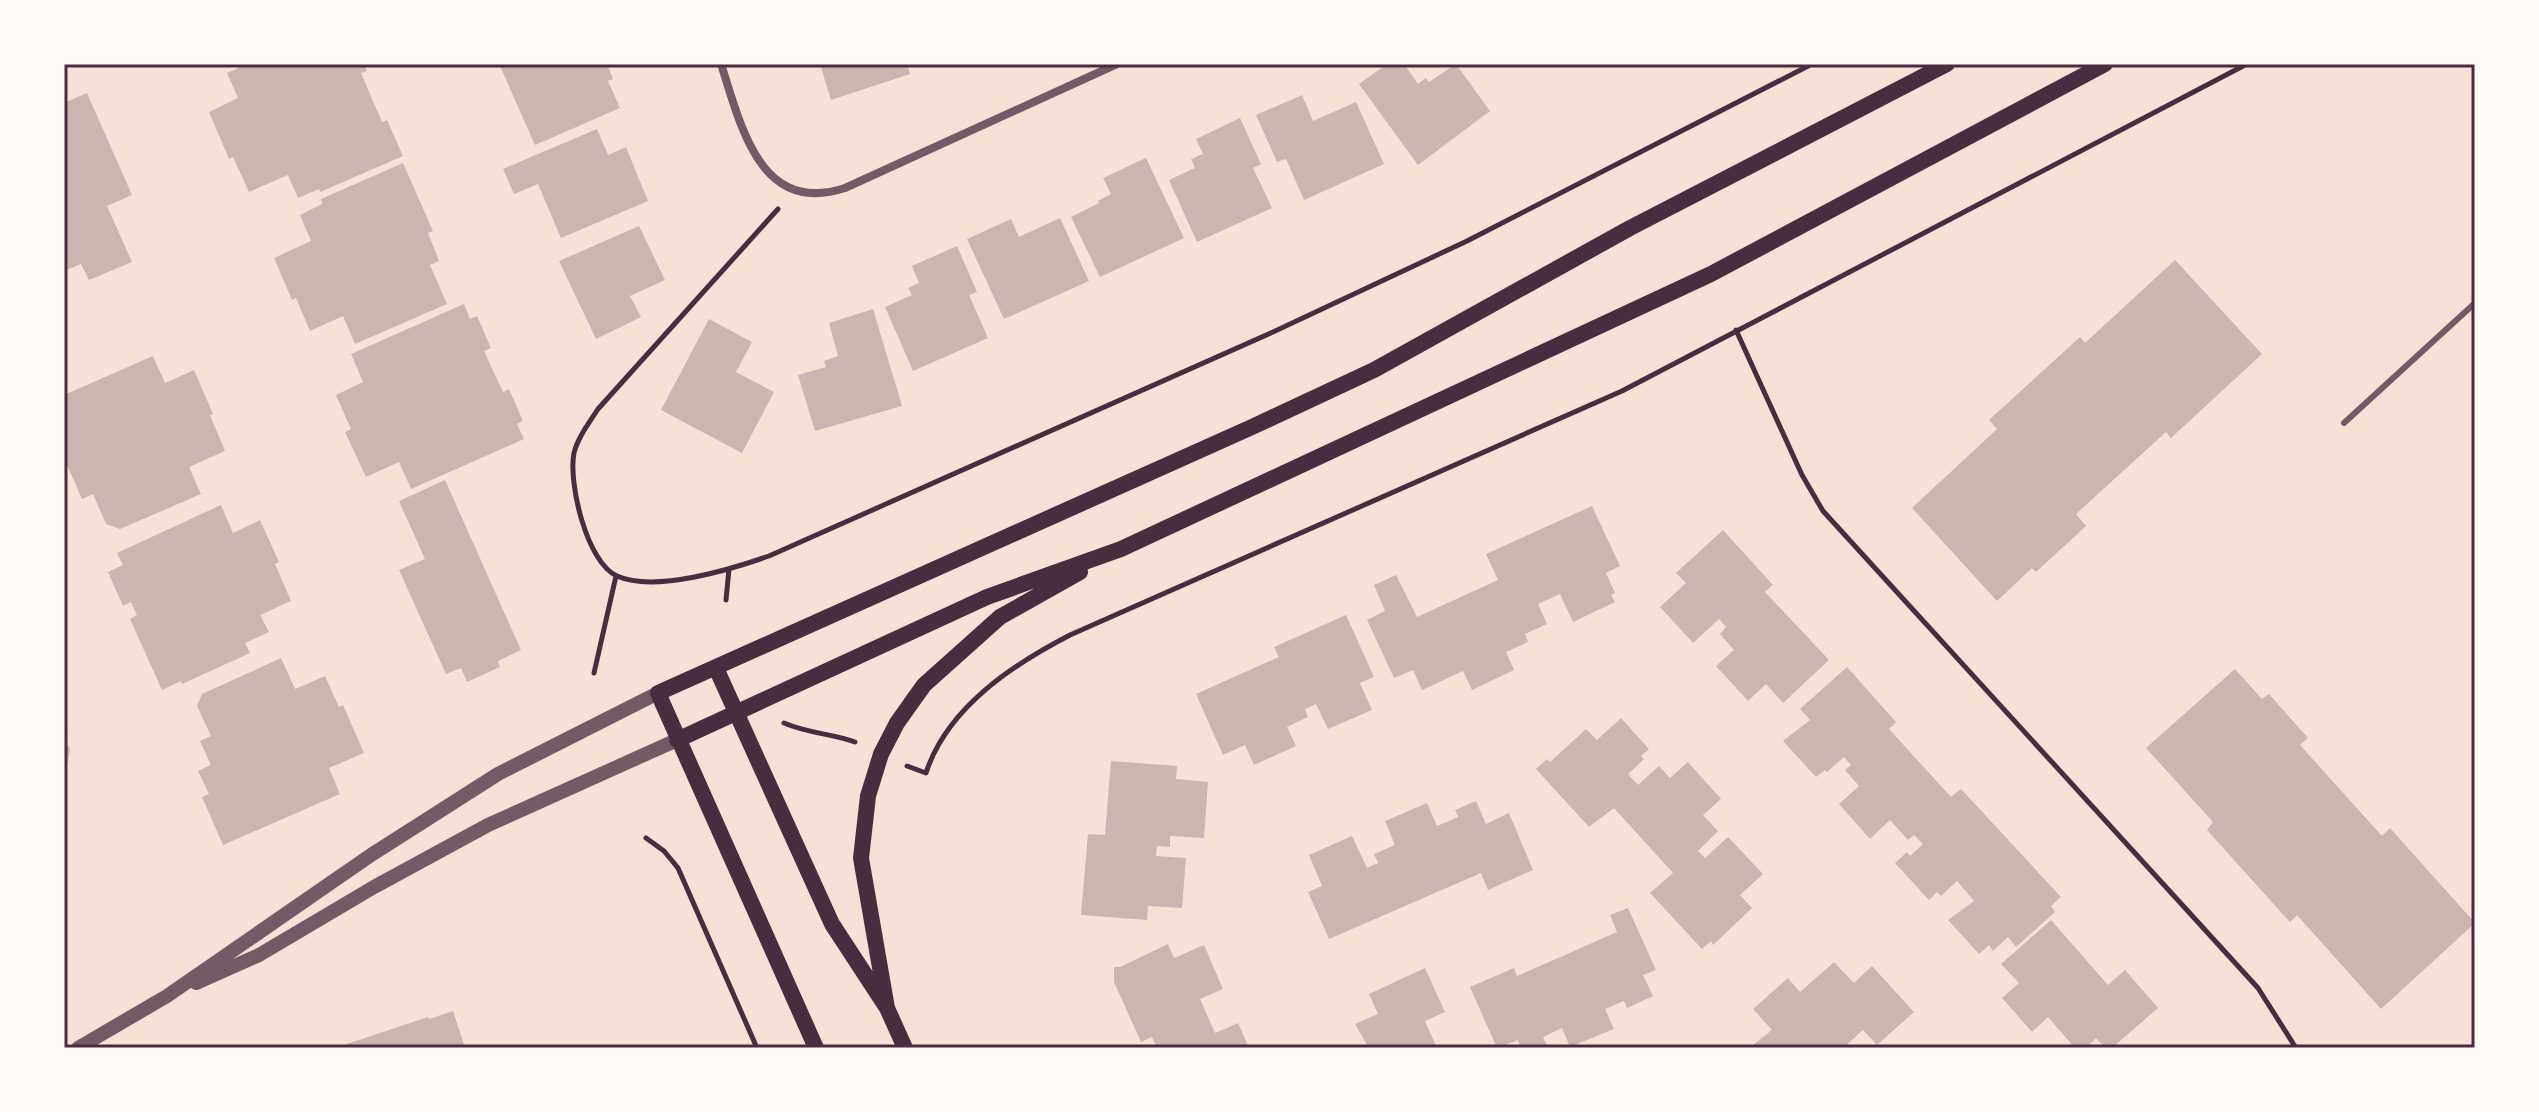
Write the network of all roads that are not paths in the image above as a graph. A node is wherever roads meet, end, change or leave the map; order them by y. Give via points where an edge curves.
1 (721, 64) edge
2 (1117, 64) edge
3 (1947, 64) edge
4 (2105, 64) edge
5 (2475, 303) edge
6 (2344, 423) dead end
7 (1121, 549) junction
8 (716, 668) junction
9 (658, 693) junction
10 (737, 713) junction
11 (677, 740) junction
12 (167, 996) junction
13 (887, 1008) junction
14 (78, 1048) edge
15 (816, 1048) edge
16 (905, 1048) edge

1 - 2 street via 757,158 783,186 803,194 845,188
3 - 8 main road via 1630,228 1374,370
4 - 7 main road via 1711,274
5 - 6 lane
7 - 10 main road via 987,597
7 - 13 main road via 1000,617 924,685 881,754 868,796 861,858
8 - 9 main road
8 - 10 main road
9 - 11 main road
9 - 12 street via 498,774
10 - 11 main road
10 - 13 main road via 832,924
11 - 12 street via 488,825 259,955
11 - 15 main road
12 - 14 street
13 - 16 main road

